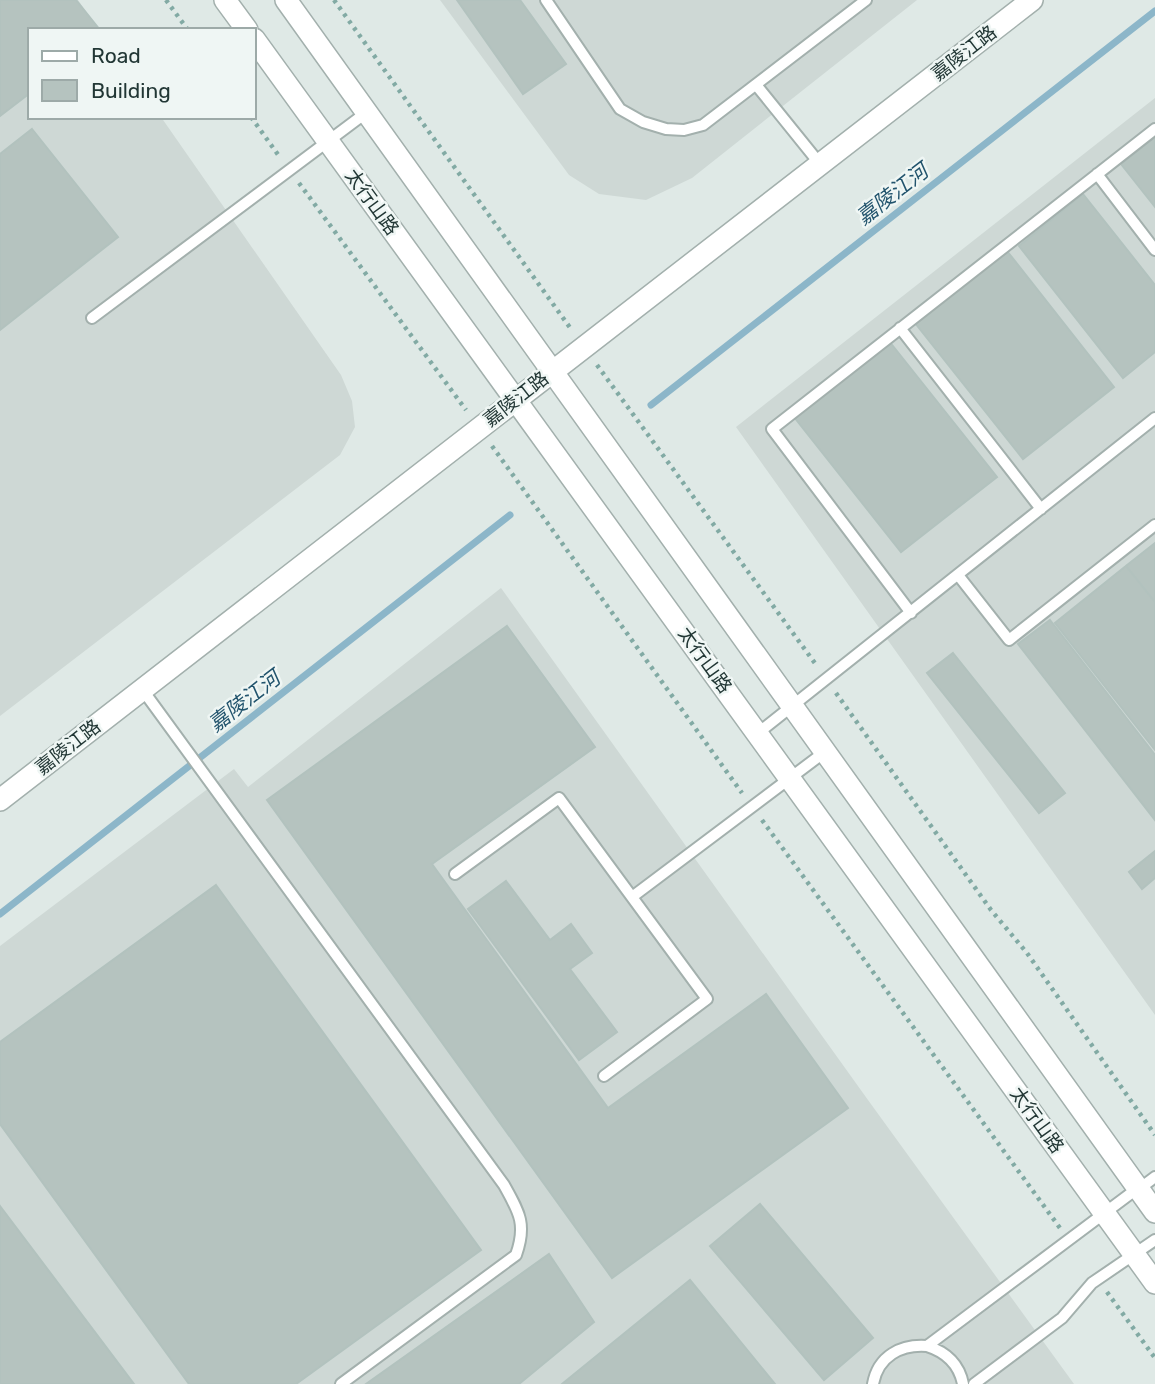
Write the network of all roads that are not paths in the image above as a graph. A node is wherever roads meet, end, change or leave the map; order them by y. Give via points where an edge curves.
1 (225, 0) edge
2 (286, 0) edge
3 (546, 0) edge
4 (866, 0) edge
5 (1032, 0) edge
6 (246, 28) edge
7 (256, 42) edge
8 (757, 86) junction
9 (367, 112) junction
10 (1155, 129) edge
11 (328, 142) junction
12 (820, 164) junction
13 (1097, 174) junction
14 (1155, 250) edge
15 (92, 318) dead end
16 (900, 328) junction
17 (554, 370) junction
18 (516, 399) junction
19 (1155, 418) edge
20 (1041, 509) junction
21 (1155, 526) edge
22 (958, 575) junction
23 (911, 613) junction
24 (142, 689) junction
25 (794, 707) junction
26 (758, 733) junction
27 (826, 751) junction
28 (791, 778) junction
29 (0, 800) edge
30 (455, 874) dead end
31 (632, 897) junction
32 (604, 1076) dead end
33 (1144, 1185) edge
34 (1155, 1212) edge
35 (1105, 1213) junction
36 (1155, 1240) edge
37 (1134, 1254) junction
38 (1155, 1283) edge
39 (927, 1346) junction
40 (341, 1384) edge
41 (873, 1384) edge
42 (962, 1384) edge
43 (974, 1384) edge

1 - 6 street
2 - 9 street
3 - 8 lane via 620,109 643,122 684,130 703,125
4 - 8 lane
5 - 12 street, 嘉陵江路
7 - 11 street, 太行山路
8 - 12 lane
9 - 11 lane
9 - 17 street
10 - 13 lane
11 - 15 lane
11 - 18 street, 太行山路
12 - 17 street, 嘉陵江路
13 - 14 lane
13 - 16 lane
16 - 20 lane
16 - 23 lane via 772,429
17 - 18 street, 嘉陵江路
17 - 25 street
18 - 24 street, 嘉陵江路
18 - 26 street, 太行山路
19 - 20 lane
20 - 22 lane
21 - 22 lane via 1009,640
22 - 23 lane
23 - 25 lane
24 - 29 street, 嘉陵江路
24 - 40 lane via 504,1185 519,1213 523,1235 516,1255
25 - 26 lane
25 - 27 street
26 - 28 street, 太行山路
27 - 28 lane
27 - 33 street
28 - 31 lane
28 - 35 street, 太行山路
30 - 31 lane via 558,798
31 - 32 lane via 707,999
33 - 34 street
33 - 35 lane
35 - 37 street, 太行山路
35 - 39 lane
36 - 37 lane
37 - 38 street, 太行山路
37 - 43 lane via 1084,1291 1062,1318
39 - 41 lane via 889,1354
39 - 42 lane via 949,1358

